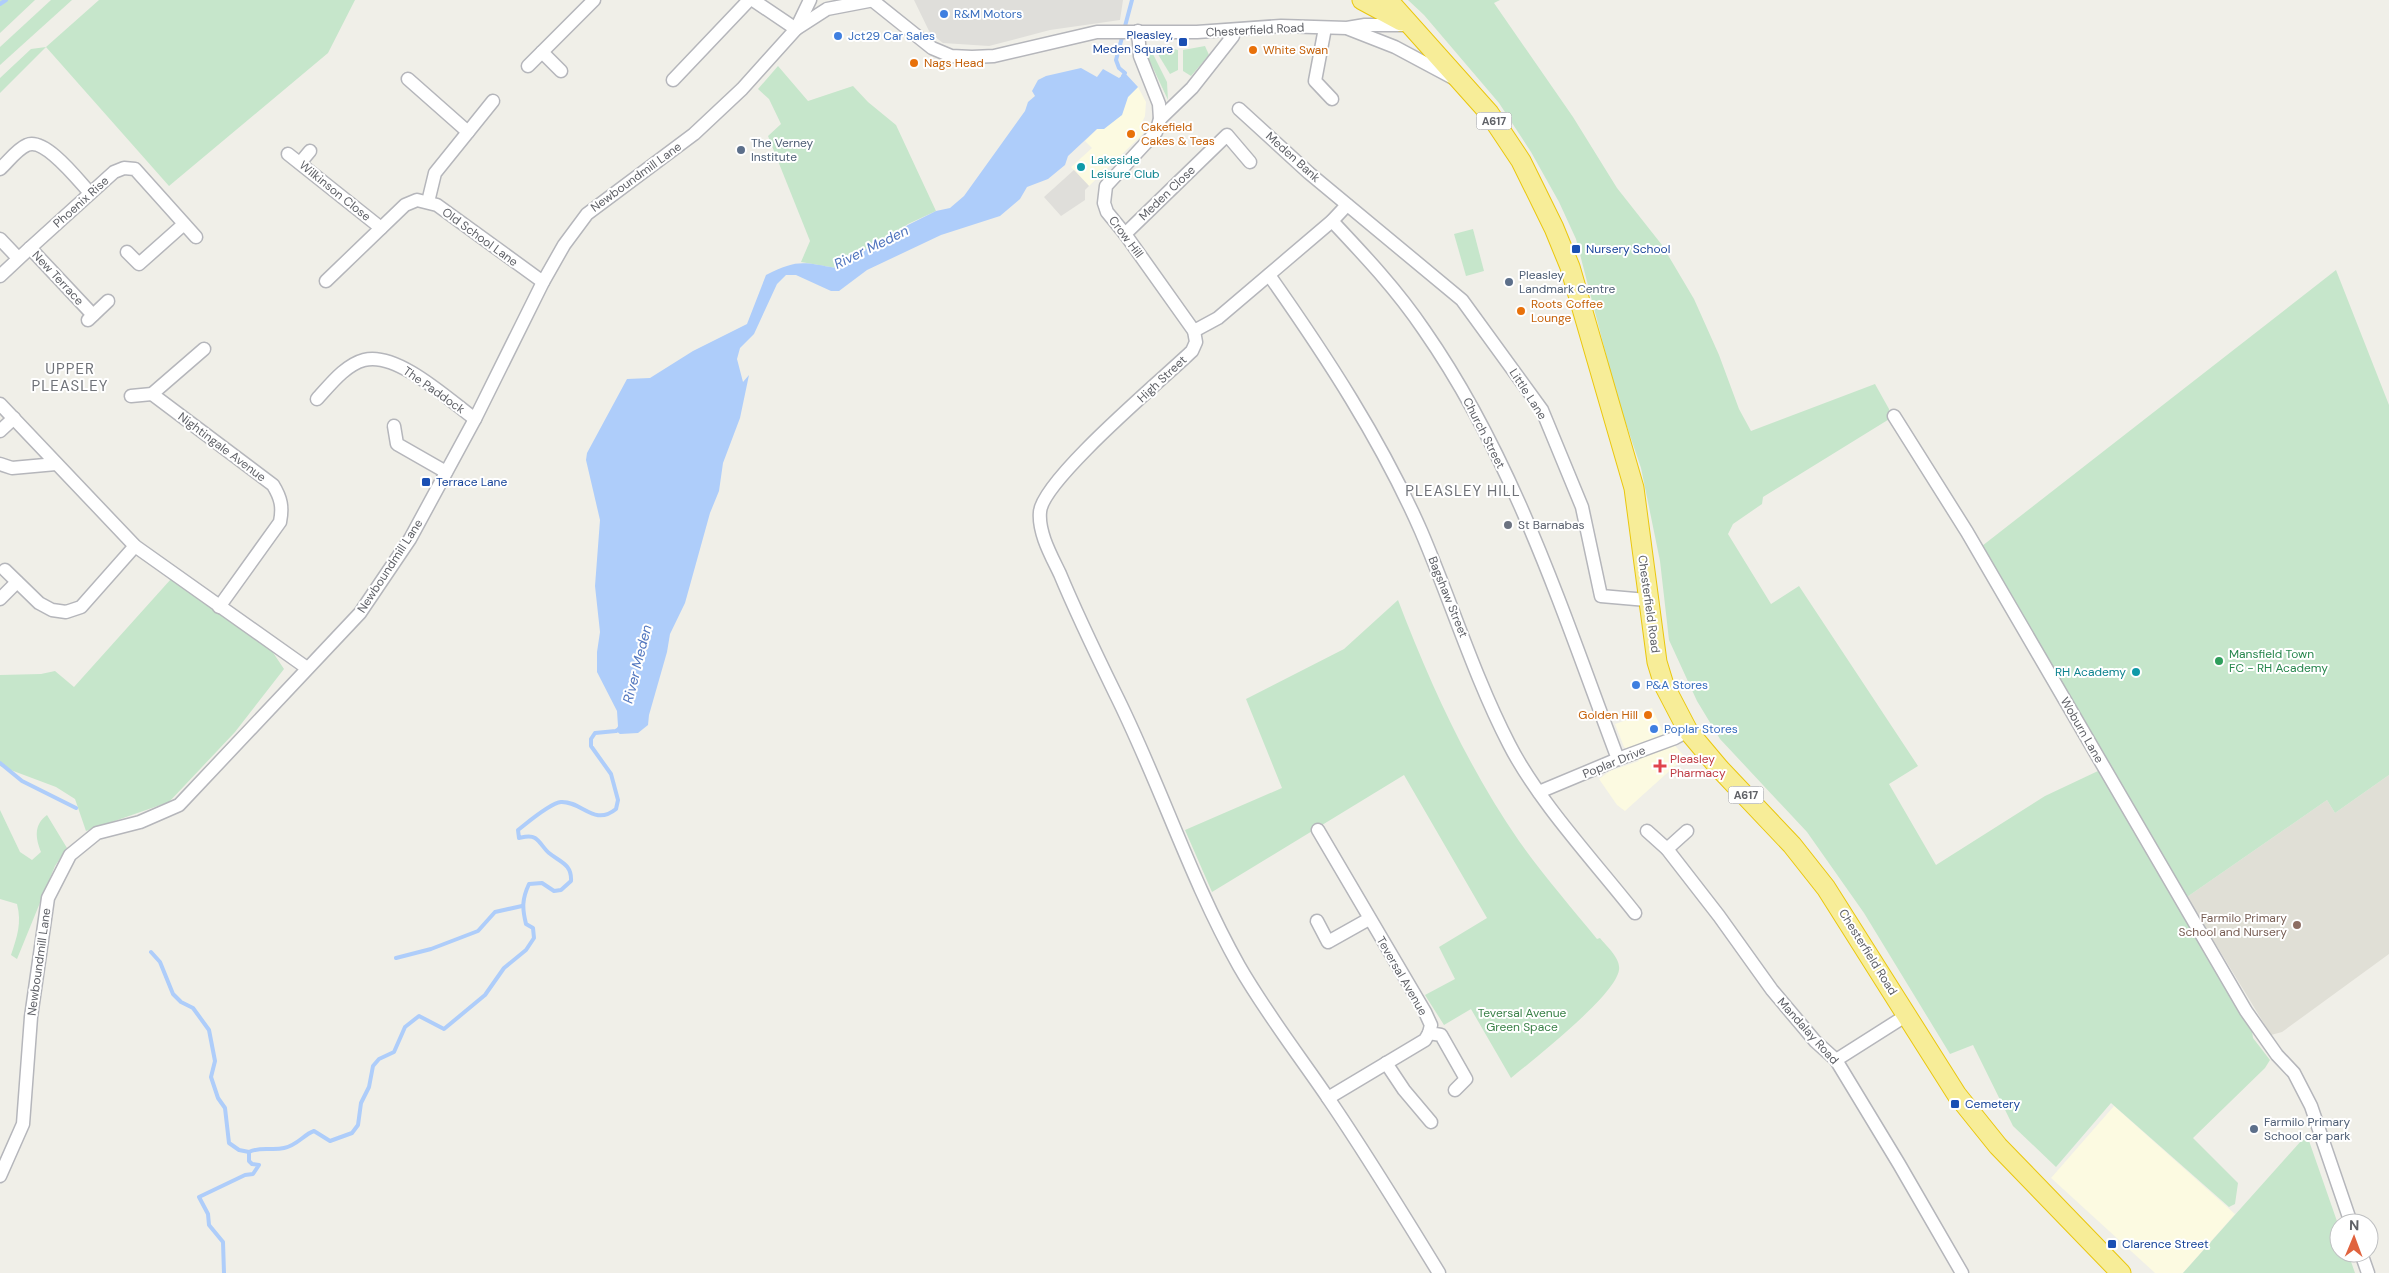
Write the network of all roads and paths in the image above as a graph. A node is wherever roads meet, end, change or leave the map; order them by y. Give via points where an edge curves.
1 (594, 0) edge
2 (751, 0) edge
3 (810, 0) edge
4 (873, 0) edge
5 (1362, 0) edge
6 (1388, 0) edge
7 (1408, 25) junction
8 (1325, 28) junction
9 (1347, 28) junction
10 (796, 29) junction
11 (1233, 30) junction
12 (1135, 31) junction
13 (542, 52) junction
14 (675, 58) dead end
15 (528, 66) dead end
16 (685, 68) junction
17 (561, 71) dead end
18 (408, 79) dead end
19 (673, 80) dead end
20 (1463, 84) junction
21 (420, 90) junction
22 (1332, 99) dead end
23 (411, 100) dead end
24 (493, 101) dead end
25 (1239, 109) dead end
26 (1160, 119) junction
27 (468, 132) junction
28 (310, 152) dead end
29 (288, 154) dead end
30 (1250, 162) dead end
31 (300, 163) junction
32 (0, 170) edge
33 (90, 193) junction
34 (428, 202) junction
35 (1347, 205) junction
36 (1332, 221) junction
37 (184, 224) junction
38 (381, 228) junction
39 (1125, 234) junction
40 (196, 237) dead end
41 (0, 240) edge
42 (30, 248) junction
43 (127, 252) dead end
44 (18, 258) junction
45 (1269, 275) junction
46 (0, 276) edge
47 (326, 281) dead end
48 (542, 282) junction
49 (108, 301) dead end
50 (1194, 331) junction
51 (204, 349) dead end
52 (152, 394) junction
53 (131, 396) dead end
54 (317, 399) dead end
55 (0, 404) edge
56 (1894, 416) dead end
57 (14, 418) junction
58 (475, 419) junction
59 (394, 426) dead end
60 (0, 431) edge
61 (0, 464) edge
62 (56, 464) junction
63 (446, 472) junction
64 (135, 546) junction
65 (5, 570) dead end
66 (17, 582) junction
67 (0, 598) edge
68 (1647, 600) junction
69 (219, 608) junction
70 (307, 668) junction
71 (1688, 730) junction
72 (1618, 759) junction
73 (1539, 792) junction
74 (1318, 830) dead end
75 (1686, 830) dead end
76 (1647, 832) dead end
77 (1667, 849) junction
78 (1634, 913) dead end
79 (1369, 919) junction
80 (1317, 921) dead end
81 (1907, 1015) junction
82 (1430, 1033) junction
83 (1836, 1060) junction
84 (1386, 1063) junction
85 (1455, 1090) dead end
86 (1328, 1098) junction
87 (1431, 1122) dead end
88 (0, 1176) edge
89 (2347, 1213) edge
90 (1439, 1273) edge
91 (1962, 1273) edge
92 (2122, 1273) edge

1 - 13 street
2 - 10 street
2 - 16 street
3 - 10 street, Newboundmill Lane
4 - 10 street, Newboundmill Lane via 827,9
4 - 12 street, Chesterfield Road via 932,48 951,56 994,56 1074,36
5 - 7 highway, A617
6 - 7 highway, A617
7 - 9 street, Chesterfield Road
7 - 20 highway, Chesterfield Road / A617
8 - 9 street, Chesterfield Road
8 - 11 street, Chesterfield Road via 1281,26
8 - 22 street via 1315,82
9 - 20 street, Chesterfield Road via 1395,47
10 - 48 street, Newboundmill Lane via 742,90 694,134 587,214
11 - 12 street, Chesterfield Road
11 - 26 street, Crow Hill via 1233,36 1192,88
12 - 26 street via 1140,56 1159,104
13 - 15 street
13 - 17 street
14 - 16 street
16 - 19 street
18 - 21 street
20 - 68 highway, Chesterfield Road / A617 via 1489,113 1521,161 1570,267 1634,488
21 - 23 street
21 - 27 street
24 - 27 street
25 - 35 street, Meden Bank
26 - 39 street, Crow Hill via 1156,132 1106,186 1107,212
27 - 34 street via 435,173
28 - 31 street
29 - 31 street, Wilkinson Close
30 - 39 street, Meden Close via 1226,135
31 - 38 street, Wilkinson Close
32 - 33 street via 26,146 36,144 47,148
33 - 37 street, Phoenix Rise via 114,172 124,168 135,169
33 - 42 street, Phoenix Rise
34 - 38 street, Old School Lane via 417,200 406,205
34 - 48 street, Old School Lane
35 - 36 street
35 - 68 street, Little Lane via 1462,300 1542,410 1582,507 1601,596
36 - 45 street
36 - 72 street, Church Street via 1381,273 1425,331 1482,425 1530,529
37 - 40 street, Phoenix Rise
37 - 43 street via 139,264
38 - 47 street, Old School Lane
39 - 50 street, Crow Hill
41 - 44 street
42 - 44 street, New Terrace
42 - 49 street, New Terrace via 90,318
44 - 46 street, New Terrace
45 - 50 street via 1218,318
45 - 73 street, Bagshaw Street via 1327,357 1369,428 1420,530 1509,744
48 - 58 street, Newboundmill Lane
50 - 86 street, High Street via 1196,342 1192,351 1078,458 1042,501 1042,527 1080,620 1134,730 1203,894 1238,964 1266,1011
51 - 52 street
52 - 53 street
52 - 69 street, Nightingale Avenue via 274,485 280,497 280,522
54 - 58 street, The Paddock via 348,368 364,360 380,358 424,381
55 - 57 street
56 - 89 street, Woburn Lane via 1967,532 2246,1011 2294,1073 2311,1106
57 - 60 street
57 - 62 street
58 - 63 street, Newboundmill Lane
59 - 63 street via 397,444
61 - 62 street via 12,468
62 - 64 street
63 - 70 street, Newboundmill Lane via 410,539 360,613
64 - 66 street via 81,607 66,612 52,610 39,603
64 - 69 street
65 - 66 street
66 - 67 street
68 - 71 highway, Chesterfield Road / A617 via 1662,677
69 - 70 street
70 - 88 street, Newboundmill Lane via 179,805 140,822 97,832 70,855 48,898 31,1017 23,1124
71 - 72 street, Poplar Drive
71 - 81 highway, Chesterfield Road / A617 via 1792,845 1826,888
72 - 73 street, Poplar Drive
73 - 78 street, Bagshaw Street
74 - 79 street, Teversal Avenue
75 - 77 street
76 - 77 street, Mandalay Road
77 - 83 street, Mandalay Road via 1772,990 1815,1041
79 - 80 street via 1328,942
79 - 82 street, Teversal Avenue via 1431,1025
81 - 83 street
81 - 92 highway, Chesterfield Road / A617 via 1956,1095 1996,1144
82 - 84 street via 1426,1040
82 - 85 street via 1441,1035 1466,1079
83 - 91 street, Mandalay Road
84 - 86 street
84 - 87 street
86 - 90 street

